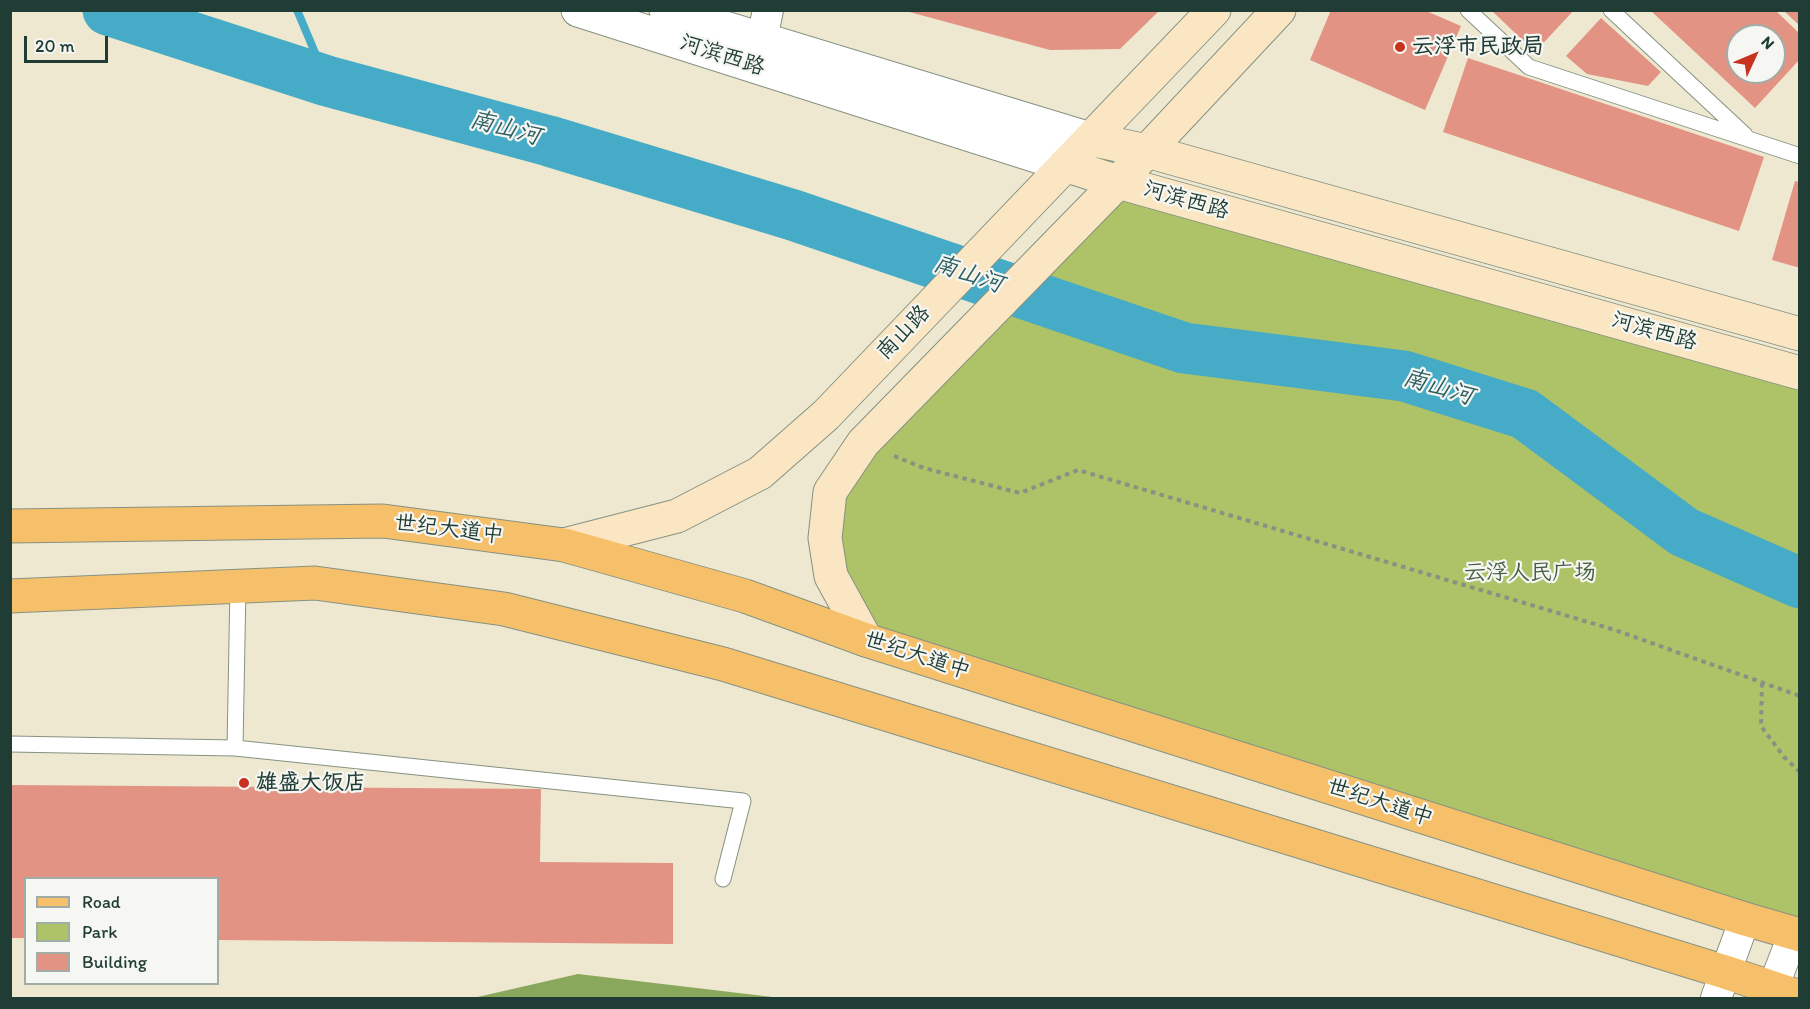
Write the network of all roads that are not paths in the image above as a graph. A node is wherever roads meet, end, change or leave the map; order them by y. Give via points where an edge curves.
1 (578, 10) edge
2 (666, 10) edge
3 (1214, 10) edge
4 (1279, 10) edge
5 (1468, 10) edge
6 (1611, 10) edge
7 (765, 25) edge
8 (1090, 139) junction
9 (1749, 140) junction
10 (1147, 151) junction
11 (1800, 156) edge
12 (1065, 165) junction
13 (1118, 182) junction
14 (1800, 334) edge
15 (1800, 373) edge
16 (10, 526) edge
17 (564, 545) junction
18 (238, 586) junction
19 (10, 596) edge
20 (866, 640) junction
21 (10, 744) edge
22 (235, 748) junction
23 (723, 879) dead end
24 (1745, 919) junction
25 (1797, 934) edge
26 (1721, 985) edge
27 (1781, 995) edge

1 - 12 street, 河滨西路
2 - 7 street, 河滨西路
3 - 8 main road, 南山路
4 - 10 main road
5 - 9 lane via 1529,67
6 - 9 lane
7 - 8 street, 河滨西路
8 - 10 main road, 河滨西路
8 - 12 main road, 南山路
9 - 11 lane
10 - 13 main road
10 - 14 main road, 河滨西路
12 - 13 main road, 河滨西路
12 - 17 main road, 南山路 via 826,415 760,473 677,516
13 - 15 main road, 河滨西路
13 - 20 main road via 863,443 830,492 825,538 831,576
16 - 17 main road, 世纪大道中 via 383,521
17 - 20 main road, 世纪大道中 via 745,596
18 - 19 main road
18 - 22 lane
18 - 26 main road via 315,583 504,609 723,664
20 - 24 main road, 世纪大道中
21 - 22 lane
22 - 23 lane via 743,801
24 - 25 main road, 世纪大道中
24 - 26 street
25 - 27 street
26 - 27 main road

